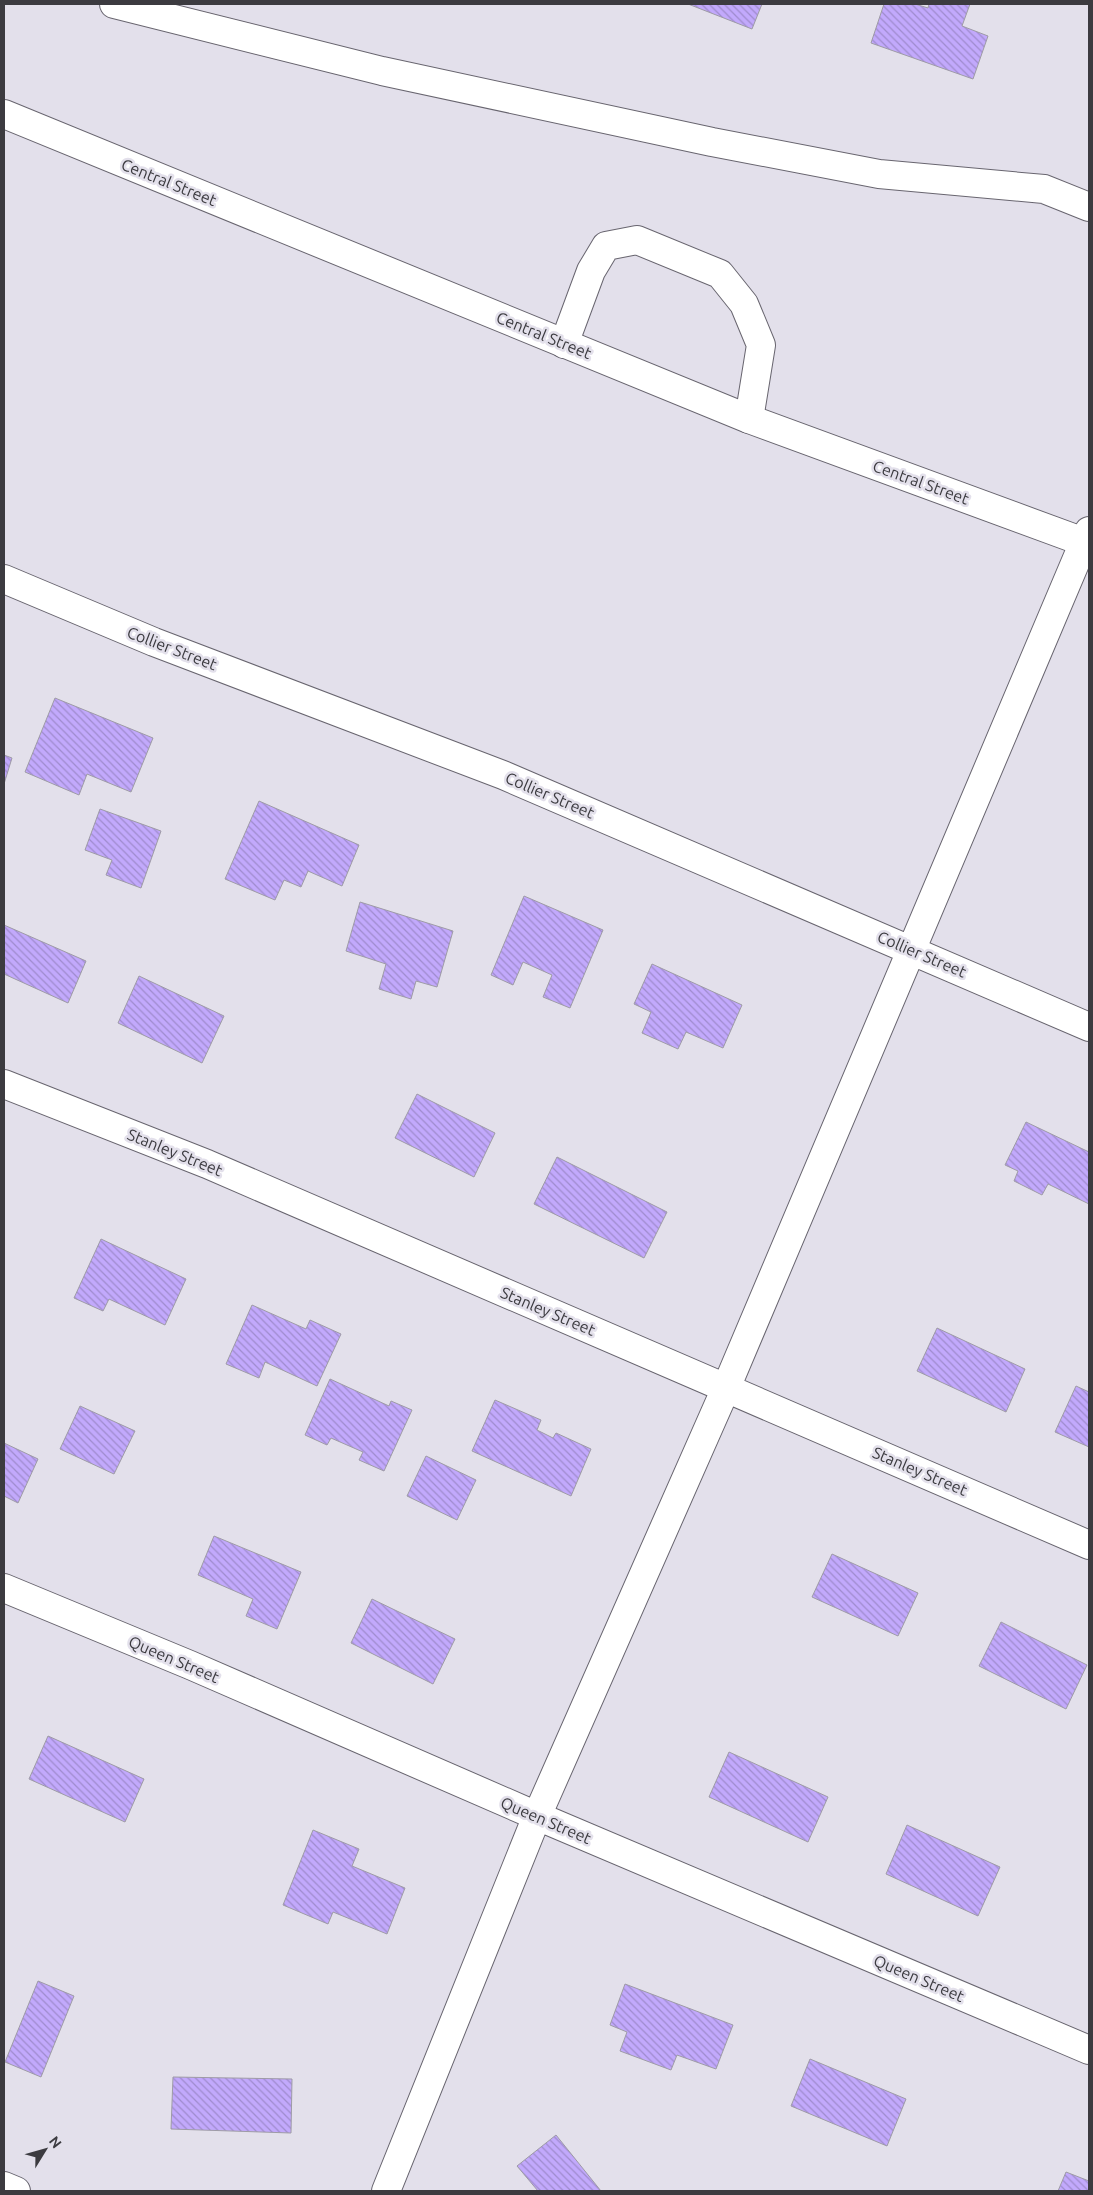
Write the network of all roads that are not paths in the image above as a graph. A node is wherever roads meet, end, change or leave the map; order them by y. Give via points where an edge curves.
1 (114, 4) edge
2 (4, 114) edge
3 (1089, 207) edge
4 (564, 344) junction
5 (749, 419) junction
6 (1088, 539) edge
7 (4, 579) edge
8 (914, 950) junction
9 (1089, 1027) edge
10 (4, 1084) edge
11 (726, 1388) junction
12 (1089, 1545) edge
13 (4, 1588) edge
14 (537, 1816) junction
15 (1089, 2050) edge
16 (4, 2186) edge
17 (16, 2191) edge
18 (386, 2191) edge

1 - 3 street via 382,71 712,142 879,174 1044,189
2 - 4 street, Central Street
4 - 5 street, Central Street
4 - 5 street via 591,271 606,246 637,240 720,274 744,304 761,345
5 - 6 street, Central Street
6 - 8 street
7 - 8 street, Collier Street via 154,642 503,775
8 - 9 street, Collier Street
8 - 11 street
10 - 11 street, Stanley Street via 207,1164
11 - 12 street, Stanley Street
11 - 14 street
13 - 14 street, Queen Street
14 - 15 street, Queen Street
14 - 18 street
16 - 17 street

